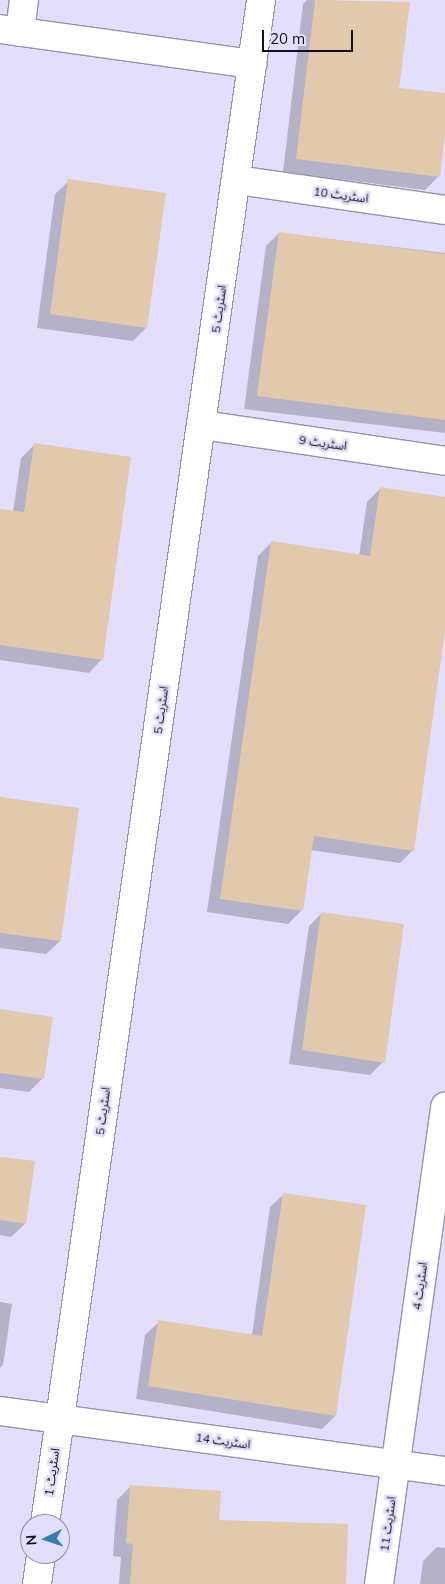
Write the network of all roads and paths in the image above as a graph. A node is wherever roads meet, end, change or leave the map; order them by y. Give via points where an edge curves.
1 (24, 0) edge
2 (261, 0) edge
3 (10, 30) edge
4 (253, 64) junction
5 (237, 180) junction
6 (445, 210) edge
7 (202, 426) junction
8 (445, 461) edge
9 (445, 1107) edge
10 (0, 1411) edge
11 (59, 1420) junction
12 (396, 1464) junction
13 (445, 1472) edge
14 (46, 1514) edge
15 (40, 1564) edge
16 (37, 1584) edge
17 (379, 1584) edge

1 - 3 street
2 - 4 street, اسٹریٹ 5
3 - 4 street
4 - 5 street, اسٹریٹ 5
5 - 6 street, اسٹریٹ 10
5 - 7 street, اسٹریٹ 5
7 - 8 street, اسٹریٹ 9
7 - 11 street, اسٹریٹ 5
9 - 12 street, اسٹریٹ 4
10 - 11 street, اسٹریٹ 14
11 - 12 street, اسٹریٹ 14
11 - 14 street, اسٹریٹ 1
12 - 13 street, اسٹریٹ 14
12 - 17 street, اسٹریٹ 11
15 - 16 street

